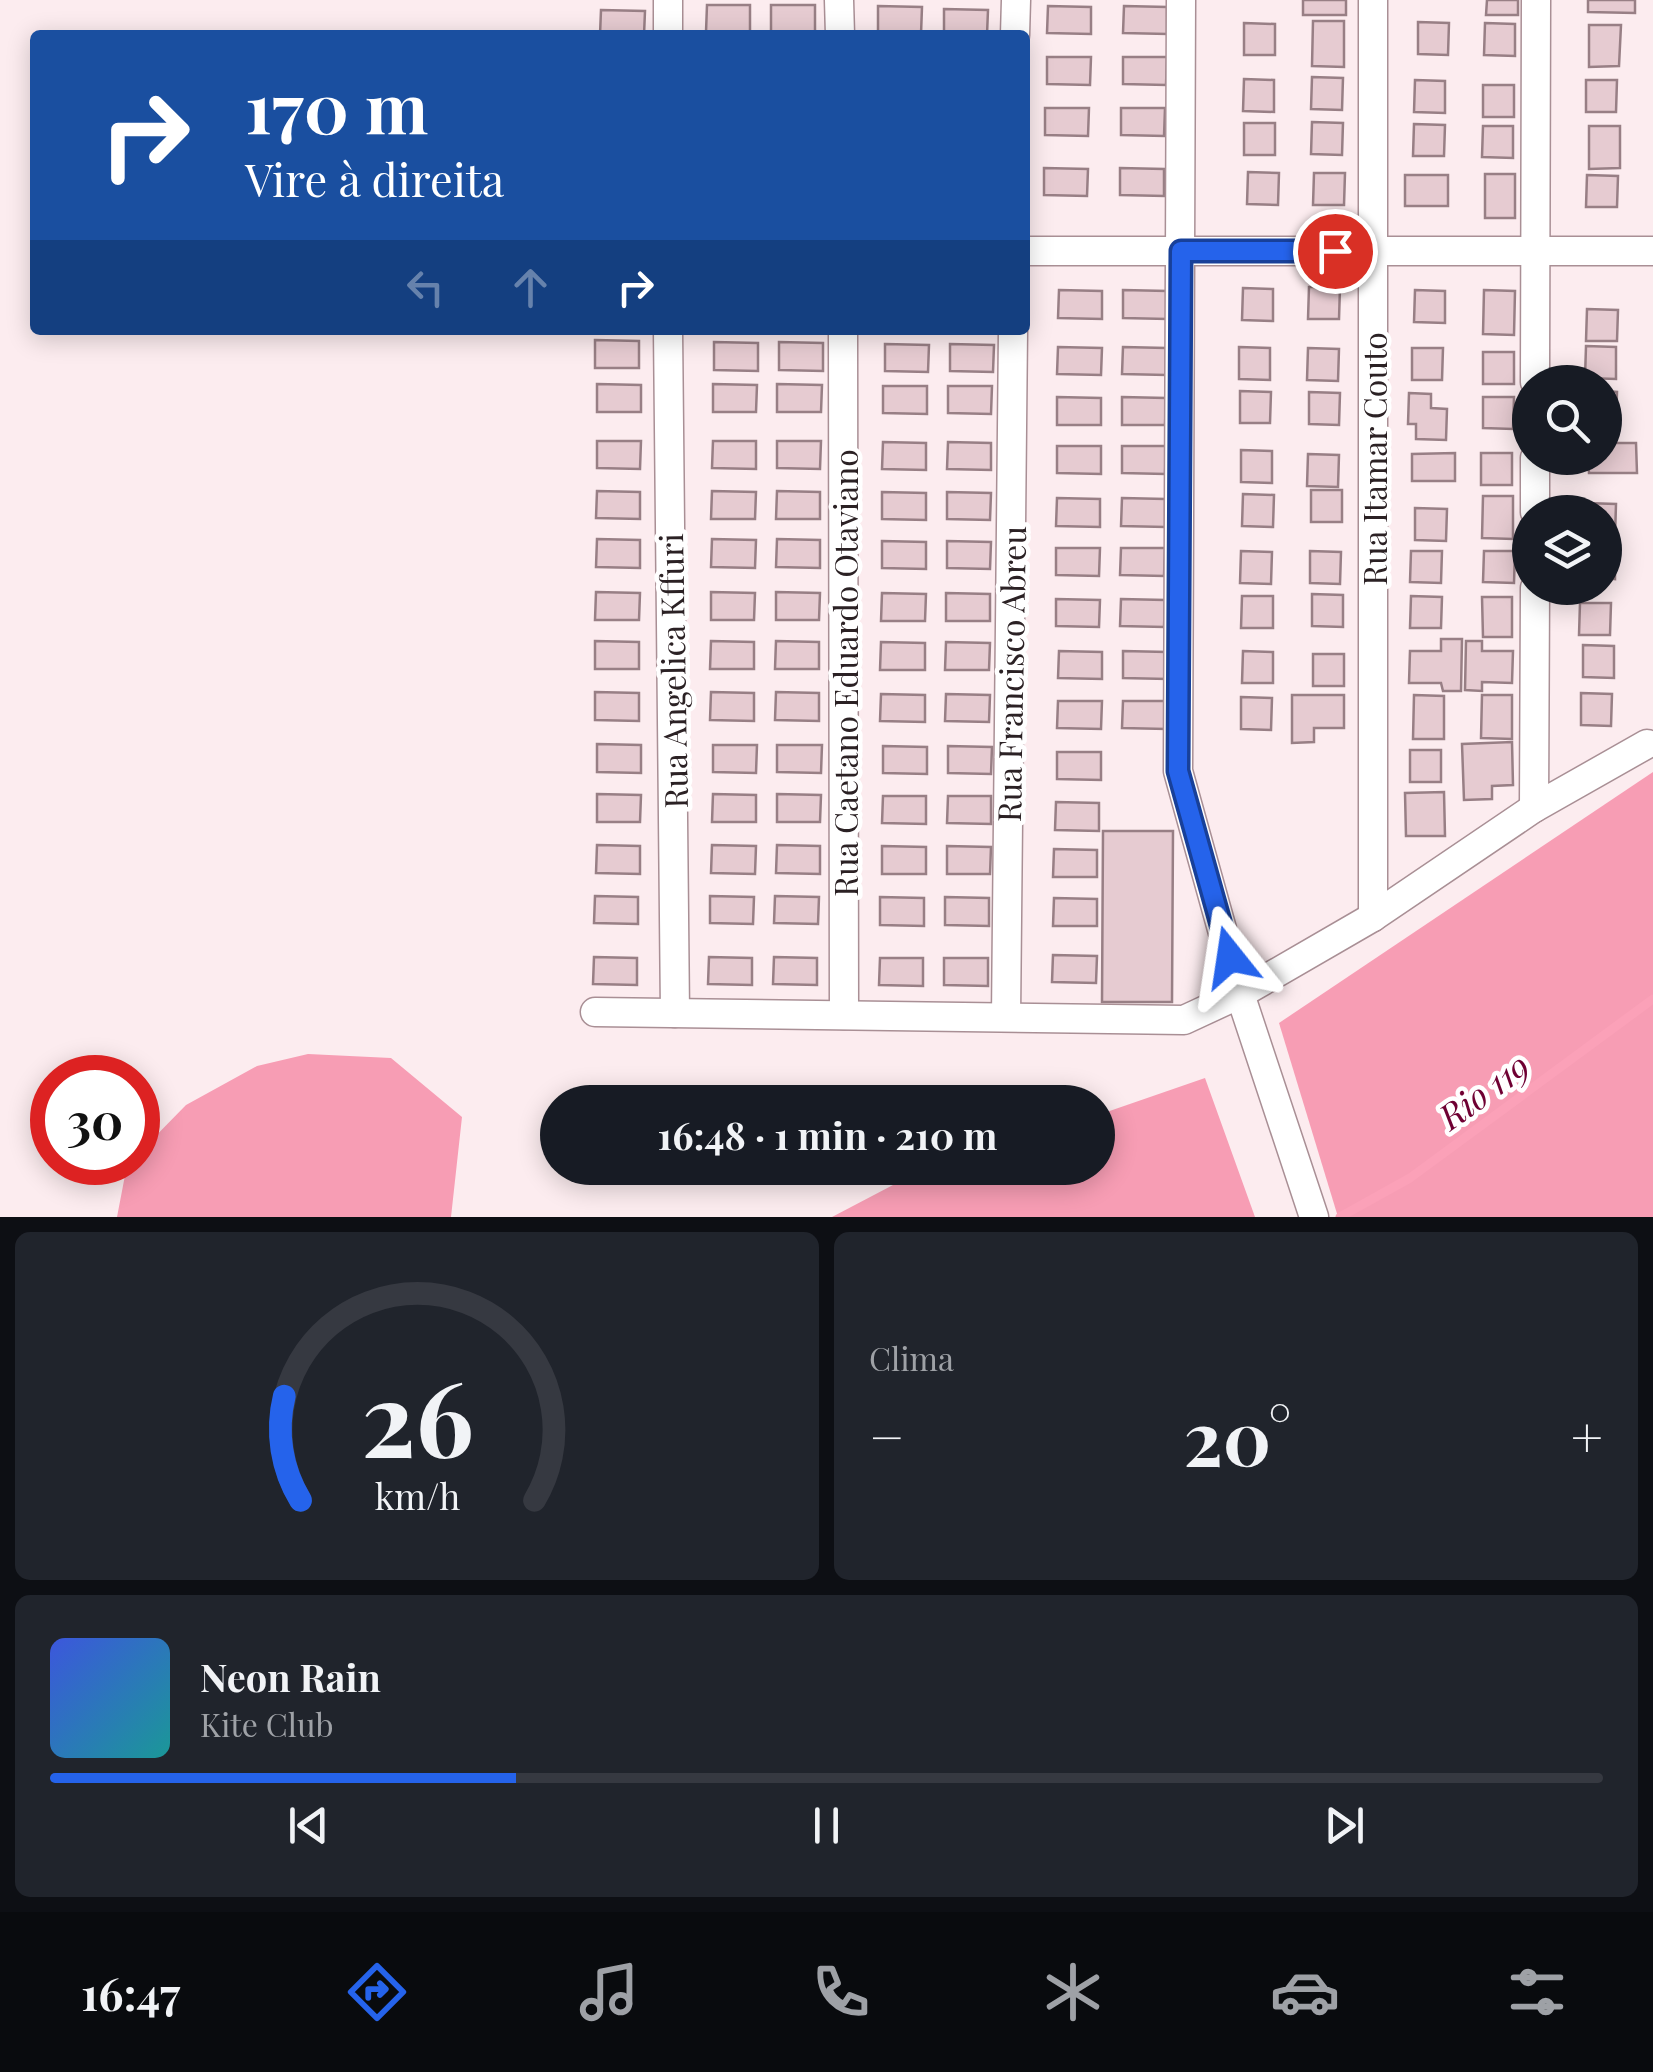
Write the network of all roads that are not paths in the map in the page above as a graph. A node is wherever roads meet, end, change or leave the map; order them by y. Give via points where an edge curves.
1 (668, 0) edge
2 (839, 0) edge
3 (1016, 0) edge
4 (1181, 0) edge
5 (1373, 0) edge
6 (1536, 0) edge
7 (668, 30) edge
8 (840, 30) edge
9 (1016, 30) edge
10 (1030, 251) edge
11 (1181, 251) junction
12 (1373, 251) junction
13 (1536, 251) junction
14 (1652, 251) edge
15 (668, 335) edge
16 (844, 335) edge
17 (1013, 335) edge
18 (1535, 365) edge
19 (1534, 605) edge
20 (1646, 744) dead end
21 (1534, 808) junction
22 (1373, 917) junction
23 (1240, 994) junction
24 (595, 1012) dead end
25 (676, 1012) junction
26 (844, 1015) junction
27 (1006, 1017) junction
28 (1311, 1209) edge

1 - 7 street
2 - 8 street
3 - 9 street
4 - 11 street
5 - 12 street, Rua Itamar Couto
6 - 13 street
10 - 11 street
11 - 12 street
11 - 23 street via 1178,771
12 - 13 street
12 - 22 street, Rua Itamar Couto
13 - 14 street
13 - 18 street
15 - 25 street, Rua Angelica Kffuri
16 - 26 street, Rua Caetano Eduardo Otaviano
17 - 27 street, Rua Francisco Abreu
19 - 21 street
20 - 21 street
21 - 22 street
22 - 23 street
23 - 27 street via 1184,1020
23 - 28 street
24 - 25 street
25 - 26 street
26 - 27 street

